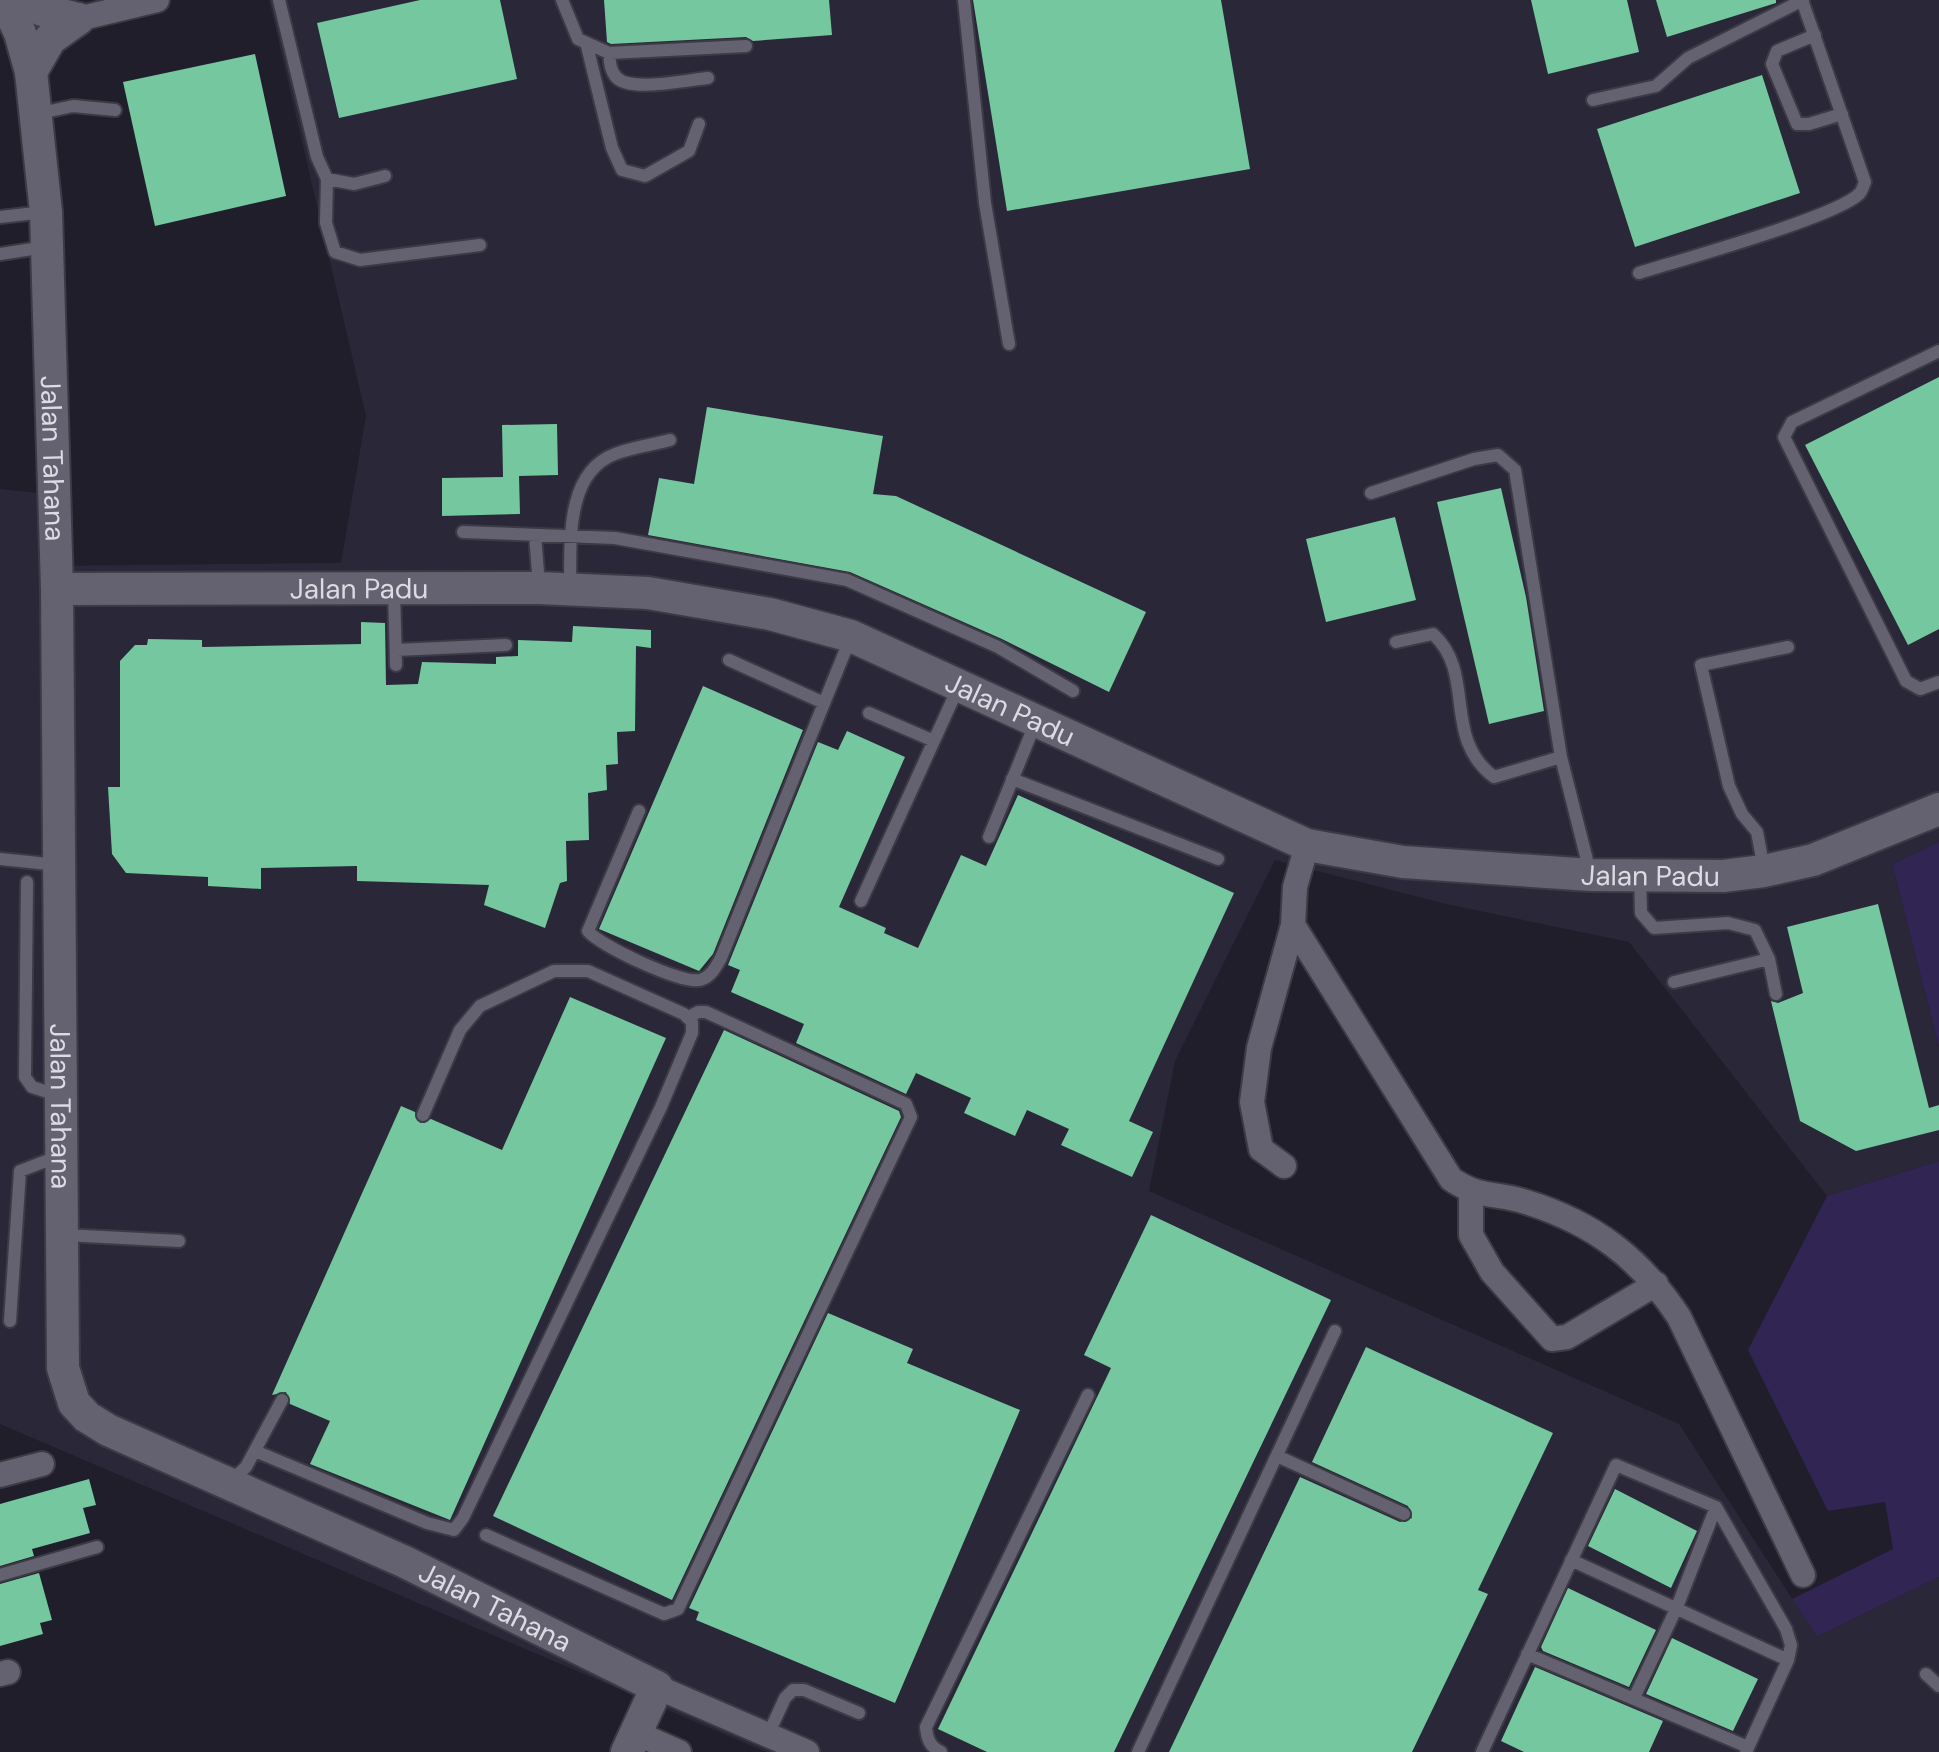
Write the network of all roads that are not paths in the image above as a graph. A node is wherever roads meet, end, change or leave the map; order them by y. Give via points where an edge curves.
1 (5, 0) edge
2 (22, 0) edge
3 (157, 0) edge
4 (279, 0) edge
5 (562, 0) edge
6 (964, 0) edge
7 (1802, 0) edge
8 (78, 19) junction
9 (20, 33) junction
10 (1815, 35) junction
11 (587, 46) junction
12 (746, 46) dead end
13 (609, 53) junction
14 (31, 72) junction
15 (708, 78) dead end
16 (1593, 100) dead end
17 (115, 110) dead end
18 (36, 114) junction
19 (1842, 114) junction
20 (699, 124) dead end
21 (385, 176) dead end
22 (327, 179) junction
23 (46, 212) junction
24 (0, 217) edge
25 (480, 245) dead end
26 (45, 247) junction
27 (0, 254) edge
28 (1639, 273) dead end
29 (1009, 344) dead end
30 (1939, 351) edge
31 (670, 440) dead end
32 (1371, 493) dead end
33 (463, 532) dead end
34 (535, 535) junction
35 (571, 536) junction
36 (394, 587) junction
37 (57, 589) junction
38 (555, 590) junction
39 (851, 636) junction
40 (1396, 642) dead end
41 (506, 645) dead end
42 (1788, 647) dead end
43 (396, 650) junction
44 (729, 660) dead end
45 (396, 665) dead end
46 (1939, 682) edge
47 (960, 685) junction
48 (1073, 691) dead end
49 (824, 703) junction
50 (869, 713) dead end
51 (1037, 721) junction
52 (934, 741) junction
53 (1561, 757) junction
54 (1012, 779) junction
55 (1939, 809) edge
56 (639, 811) dead end
57 (989, 837) dead end
58 (1307, 845) junction
59 (0, 859) edge
60 (1218, 859) dead end
61 (61, 866) junction
62 (1764, 871) junction
63 (1591, 875) junction
64 (1640, 876) junction
65 (27, 882) dead end
66 (861, 901) dead end
67 (1293, 925) junction
68 (1769, 959) junction
69 (1674, 982) dead end
70 (1776, 994) dead end
71 (689, 1017) junction
72 (64, 1097) junction
73 (423, 1115) dead end
74 (64, 1156) junction
75 (1284, 1166) dead end
76 (1471, 1193) junction
77 (61, 1235) junction
78 (179, 1241) dead end
79 (6, 1275) edge
80 (1656, 1284) junction
81 (10, 1321) dead end
82 (1335, 1331) dead end
83 (1088, 1395) dead end
84 (282, 1400) dead end
85 (255, 1451) junction
86 (1277, 1456) junction
87 (42, 1464) dead end
88 (0, 1475) edge
89 (227, 1484) junction
90 (1716, 1507) junction
91 (1404, 1514) dead end
92 (486, 1535) dead end
93 (97, 1547) dead end
94 (1571, 1560) junction
95 (0, 1575) edge
96 (1803, 1575) dead end
97 (1677, 1607) junction
98 (1527, 1654) junction
99 (1788, 1660) junction
100 (1926, 1674) dead end
101 (1939, 1686) edge
102 (657, 1687) junction
103 (1634, 1698) junction
104 (859, 1713) dead end
105 (768, 1735) junction
106 (632, 1742) edge
107 (1747, 1749) edge
108 (1483, 1751) edge
109 (679, 1752) edge
110 (807, 1752) edge
111 (941, 1752) edge
112 (1138, 1752) edge

1 - 9 street, Jalan Tahana
2 - 8 street
3 - 8 street
4 - 22 lane
5 - 11 lane via 578,39
6 - 29 lane via 985,203
7 - 10 lane
7 - 16 lane via 1688,58 1656,86
8 - 9 street
8 - 14 street via 50,39
9 - 14 street, Jalan Tahana
10 - 19 lane
10 - 19 lane via 1777,51 1772,64 1797,124
11 - 13 lane
11 - 20 lane via 622,170 645,176 689,151
12 - 13 lane
13 - 15 lane via 618,80 637,85
14 - 18 street, Jalan Tahana
17 - 18 lane via 73,106
18 - 23 street, Jalan Tahana
19 - 28 lane via 1865,182 1861,193 1796,223
21 - 22 lane via 354,184
22 - 25 lane via 326,223 335,252 360,260
23 - 24 lane
23 - 26 street, Jalan Tahana
26 - 27 lane
26 - 37 street, Jalan Tahana
30 - 46 lane via 1792,422 1784,437 1906,681 1920,689
31 - 35 lane via 612,454 586,476
32 - 53 lane via 1498,455 1515,470
33 - 34 lane
34 - 35 lane
34 - 38 lane
35 - 38 lane
35 - 48 lane via 615,538 847,580 998,647
36 - 37 street, Jalan Padu
36 - 38 street, Jalan Padu
36 - 43 lane
37 - 61 street, Jalan Tahana
38 - 39 street, Jalan Padu via 648,593 770,614
39 - 47 street, Jalan Padu
39 - 49 lane
40 - 53 lane via 1433,634 1449,649 1469,753 1494,777
41 - 43 lane
42 - 62 lane via 1701,665 1729,786 1757,832
43 - 45 lane
44 - 49 lane
47 - 51 street, Jalan Padu
47 - 52 lane
49 - 56 lane via 721,958 712,974 699,981 673,976 588,931
50 - 52 lane
51 - 54 lane
51 - 58 street, Jalan Padu
52 - 66 lane
53 - 63 lane
54 - 57 lane
54 - 60 lane
55 - 62 street, Jalan Padu via 1813,860
58 - 63 street, Jalan Padu via 1403,862
58 - 67 street via 1295,887
59 - 61 lane
61 - 72 street, Jalan Tahana
62 - 64 street, Jalan Padu
63 - 64 street, Jalan Padu
64 - 68 lane via 1641,913 1654,928 1728,923 1755,930
65 - 72 lane via 25,1077 32,1087
67 - 75 street via 1259,1048 1252,1102 1261,1149
67 - 76 street via 1435,1157 1451,1179
68 - 69 lane
68 - 70 lane
71 - 73 lane via 588,971 554,971 480,1006 460,1030
71 - 85 lane via 692,1033 661,1107 454,1530
71 - 92 lane via 706,1012 906,1104 911,1117 678,1609 664,1614
72 - 74 street, Jalan Tahana
74 - 77 street, Jalan Tahana
74 - 79 lane via 20,1171
76 - 80 street via 1524,1201 1566,1219 1620,1247
76 - 80 street via 1471,1235 1492,1272 1552,1339 1567,1337
77 - 78 lane
77 - 89 street, Jalan Tahana via 63,1368 74,1403 108,1430
79 - 81 lane
80 - 96 street via 1679,1317
82 - 86 lane
83 - 111 lane via 926,1727 927,1739
84 - 85 lane
85 - 89 lane
86 - 91 lane
86 - 112 lane
87 - 88 street
89 - 102 street, Jalan Tahana via 405,1562
90 - 94 lane via 1616,1465
90 - 97 lane
90 - 99 lane via 1786,1629
93 - 95 lane
94 - 97 lane
94 - 98 lane
97 - 99 lane
97 - 103 lane
98 - 103 lane
98 - 108 lane
99 - 107 lane
100 - 101 lane
102 - 105 street, Jalan Tahana
102 - 106 street
103 - 107 lane
104 - 105 lane via 793,1690
105 - 110 street, Jalan Tahana
106 - 109 street

